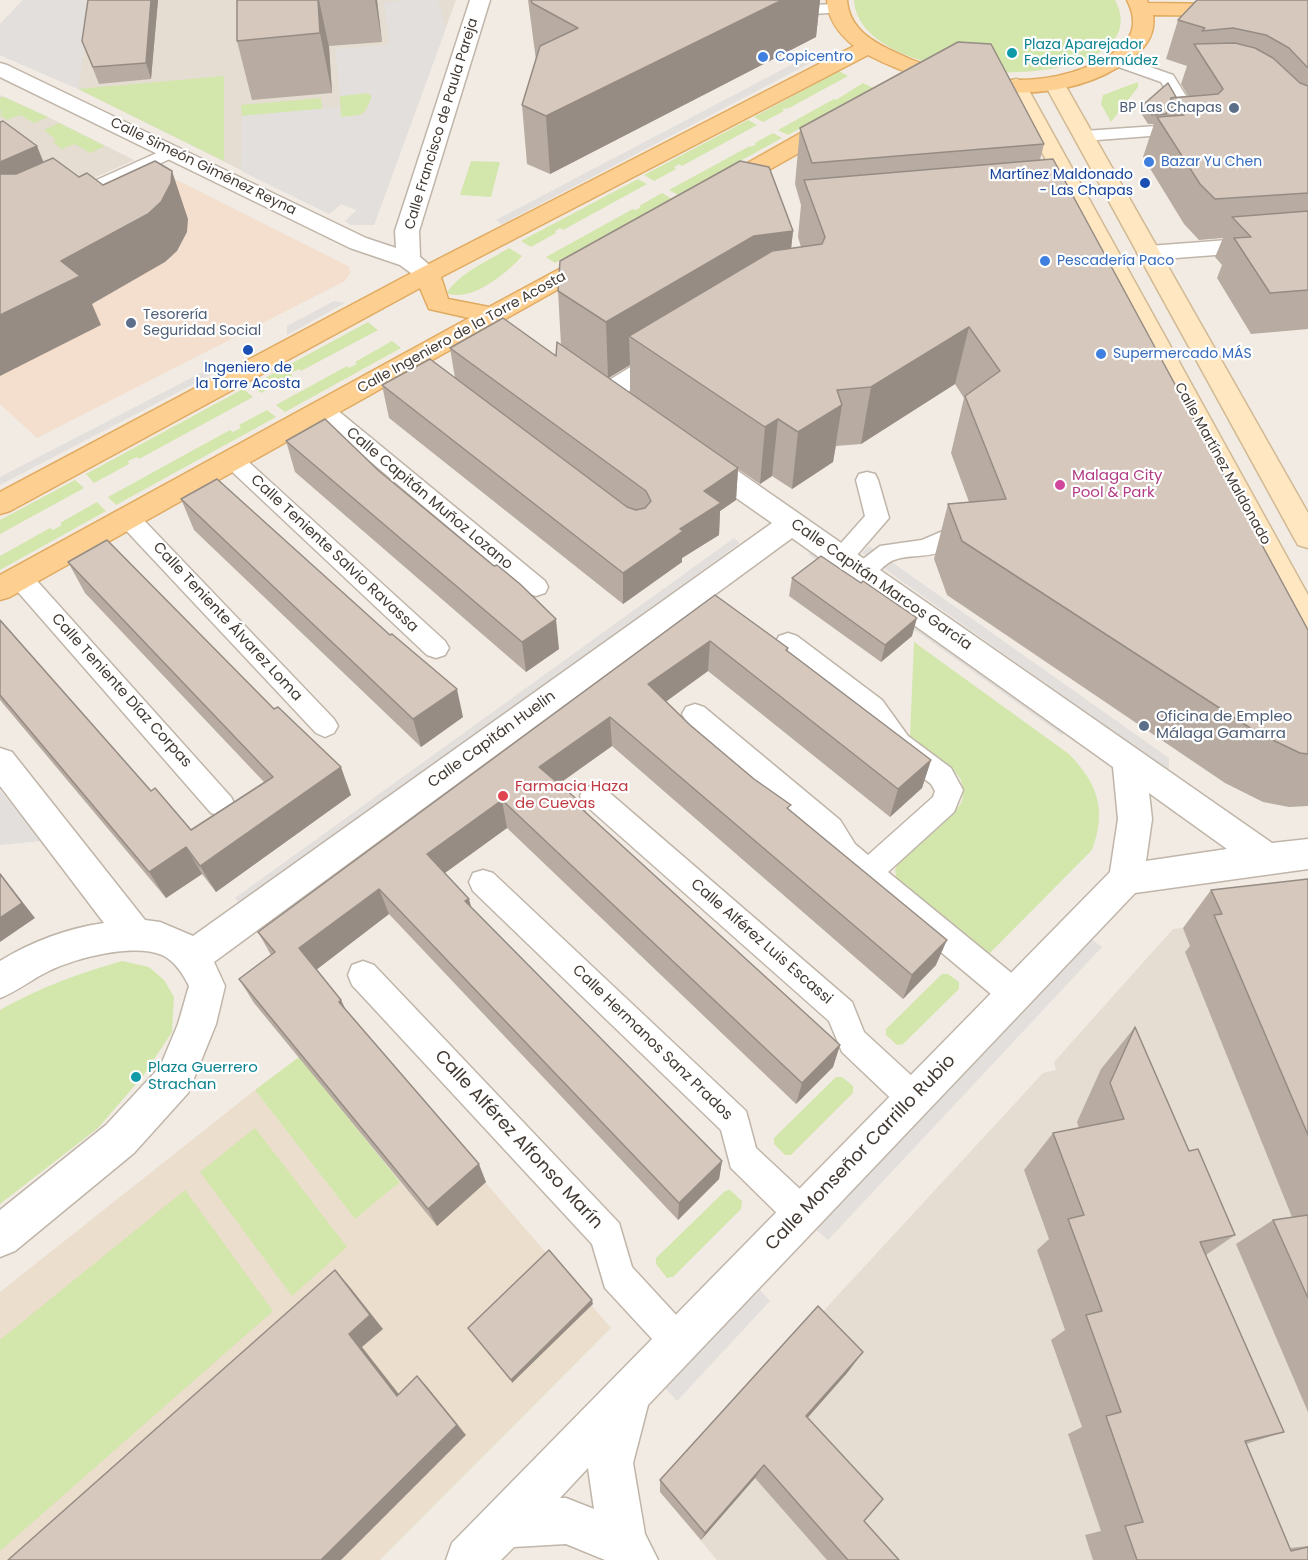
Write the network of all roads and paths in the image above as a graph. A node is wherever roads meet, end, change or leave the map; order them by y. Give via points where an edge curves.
1 (480, 0) edge
2 (837, 4) edge
3 (1139, 4) edge
4 (1308, 11) edge
5 (764, 13) dead end
6 (867, 47) junction
7 (1119, 61) junction
8 (0, 69) edge
9 (921, 72) junction
10 (1054, 83) junction
11 (1016, 85) junction
12 (892, 89) edge
13 (861, 107) edge
14 (1084, 136) junction
15 (170, 152) junction
16 (696, 202) edge
17 (51, 207) edge
18 (1308, 241) edge
19 (615, 248) edge
20 (1149, 253) junction
21 (408, 260) junction
22 (428, 274) junction
23 (493, 316) junction
24 (518, 332) edge
25 (690, 342) edge
26 (608, 394) edge
27 (323, 410) junction
28 (685, 448) edge
29 (233, 460) junction
30 (867, 480) dead end
31 (0, 504) edge
32 (128, 518) junction
33 (792, 523) junction
34 (1307, 534) edge
35 (944, 539) dead end
36 (852, 564) junction
37 (10, 583) edge
38 (536, 587) dead end
39 (1308, 622) edge
40 (788, 644) dead end
41 (436, 648) dead end
42 (695, 714) dead end
43 (325, 726) dead end
44 (1129, 760) junction
45 (0, 761) edge
46 (594, 796) dead end
47 (221, 805) dead end
48 (1308, 854) edge
49 (1267, 858) junction
50 (867, 873) junction
51 (1126, 879) junction
52 (483, 882) dead end
53 (134, 934) junction
54 (192, 957) junction
55 (363, 975) dead end
56 (0, 981) edge
57 (1014, 994) junction
58 (914, 1099) junction
59 (803, 1215) junction
60 (0, 1236) edge
61 (678, 1342) junction
62 (630, 1392) junction
63 (504, 1524) junction
64 (629, 1552) edge
65 (469, 1560) edge

1 - 21 street, Calle Francisco de Paula Pareja via 407,231
2 - 5 lane
2 - 6 main road via 842,22
3 - 4 main road
3 - 7 main road via 1144,27 1136,45
6 - 9 main road
6 - 22 main road
7 - 10 main road
7 - 14 lane via 1174,78 1197,128
8 - 15 street, Calle Simeón Giménez Reyna
9 - 11 main road via 982,84
9 - 12 main road
10 - 11 main road
10 - 14 main road
11 - 39 main road, Calle Martínez Maldonado via 1070,206
13 - 16 main road
14 - 20 main road
15 - 17 lane
15 - 21 street, Calle Simeón Giménez Reyna via 358,243
18 - 20 street
19 - 23 main road, Calle Ingeniero de la Torre Acosta
20 - 34 main road
21 - 22 street
22 - 23 main road via 438,304
22 - 31 main road
23 - 24 street
23 - 27 main road, Calle Ingeniero de la Torre Acosta via 422,368
25 - 26 street
27 - 29 main road, Calle Ingeniero de la Torre Acosta
27 - 38 lane, Calle Capitán Muñoz Lozano
28 - 33 street, Calle Capitán Marcos García
29 - 32 main road, Calle Ingeniero de la Torre Acosta
29 - 41 lane, Calle Teniente Salvio Ravassa
30 - 36 lane via 877,519
32 - 37 main road, Calle Ingeniero de la Torre Acosta
32 - 43 lane, Calle Teniente Álvarez Loma
33 - 36 street, Calle Capitán Marcos García
33 - 54 street, Calle Capitán Huelin
35 - 36 lane via 927,548 888,552
36 - 44 street, Calle Capitán Marcos García
37 - 47 lane, Calle Teniente Díaz Corpas
40 - 50 lane via 873,707 899,744 941,776 949,790 944,804
42 - 50 lane via 830,828 844,853
44 - 49 street, Calle Capitán Marcos García
44 - 51 street via 1135,819
45 - 53 street
46 - 58 lane, Calle Alférez Luis Escassi via 841,1012 853,1042
48 - 49 street
49 - 51 street
50 - 57 lane
51 - 57 street, Calle Monseñor Carrillo Rubio
52 - 59 lane, Calle Hermanos Sanz Prados via 735,1122 742,1157
53 - 54 street via 166,939
53 - 56 street via 97,940 40,958
54 - 60 street via 207,986 197,1024 174,1080 120,1138
55 - 61 lane, Calle Alférez Alfonso Marín via 607,1235 618,1276
57 - 58 street, Calle Monseñor Carrillo Rubio
58 - 59 street, Calle Monseñor Carrillo Rubio
59 - 61 street, Calle Monseñor Carrillo Rubio
61 - 62 street, Calle Monseñor Carrillo Rubio
62 - 63 street, Calle Monseñor Carrillo Rubio
62 - 64 street via 610,1463
63 - 64 street via 566,1521
63 - 65 street, Calle Monseñor Carrillo Rubio

